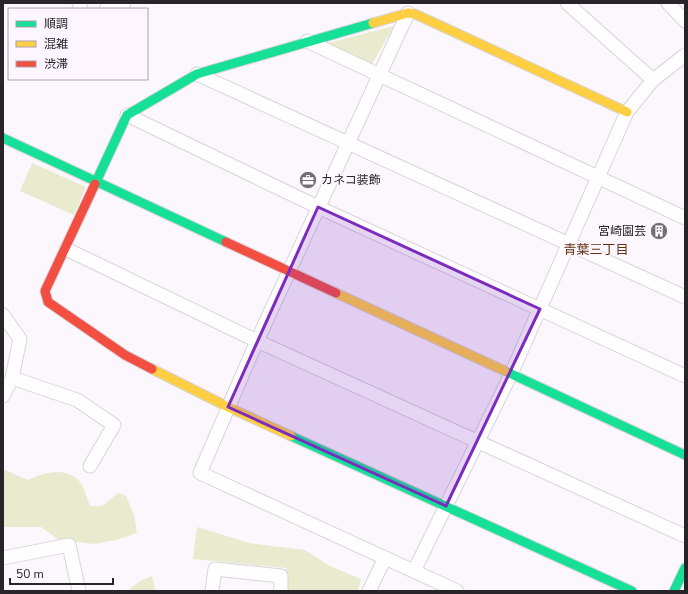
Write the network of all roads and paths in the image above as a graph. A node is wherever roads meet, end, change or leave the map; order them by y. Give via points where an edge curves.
1 (124, 3) edge
2 (567, 3) edge
3 (668, 3) edge
4 (109, 8) edge
5 (408, 13) junction
6 (685, 21) edge
7 (308, 41) junction
8 (684, 57) edge
9 (197, 74) junction
10 (380, 76) junction
11 (653, 80) junction
12 (627, 112) junction
13 (127, 115) junction
14 (3, 138) edge
15 (348, 144) junction
16 (599, 177) junction
17 (96, 182) junction
18 (318, 207) junction
19 (685, 218) edge
20 (569, 245) junction
21 (66, 249) junction
22 (289, 271) junction
23 (685, 297) edge
24 (540, 309) junction
25 (3, 315) edge
26 (257, 341) junction
27 (511, 374) junction
28 (685, 376) edge
29 (12, 378) junction
30 (3, 396) edge
31 (228, 407) junction
32 (478, 442) junction
33 (685, 455) edge
34 (90, 466) dead end
35 (446, 506) junction
36 (685, 536) edge
37 (3, 558) edge
38 (385, 558) junction
39 (685, 568) edge
40 (414, 571) junction
41 (80, 591) edge
42 (212, 591) edge
43 (280, 591) edge
44 (369, 591) edge
45 (457, 591) edge
46 (632, 591) edge
47 (674, 591) edge

1 - 4 street
2 - 11 street
3 - 6 street
5 - 7 street
5 - 10 street
5 - 12 street
7 - 9 street
7 - 10 street
8 - 11 street
9 - 13 street
9 - 15 street
10 - 15 street
10 - 16 street
11 - 12 street
12 - 16 street
13 - 17 street
13 - 18 street
14 - 17 street
15 - 18 street
15 - 20 street
16 - 19 street
16 - 20 street
17 - 21 street
17 - 22 street
18 - 22 street
18 - 24 street
20 - 23 street
20 - 24 street
21 - 26 street
21 - 31 street via 45,291 48,302 125,355
22 - 26 street
22 - 27 street
24 - 27 street
24 - 28 street
25 - 29 street via 20,339
26 - 31 street
26 - 32 street
27 - 32 street
27 - 33 street
29 - 30 street
29 - 34 street via 77,400 114,425
31 - 35 street
31 - 38 street via 200,473
32 - 35 street
32 - 36 street
35 - 40 street
35 - 46 street
37 - 41 street via 69,545
38 - 40 street
38 - 44 street
39 - 47 street
40 - 45 street
42 - 43 street via 215,569 281,576

